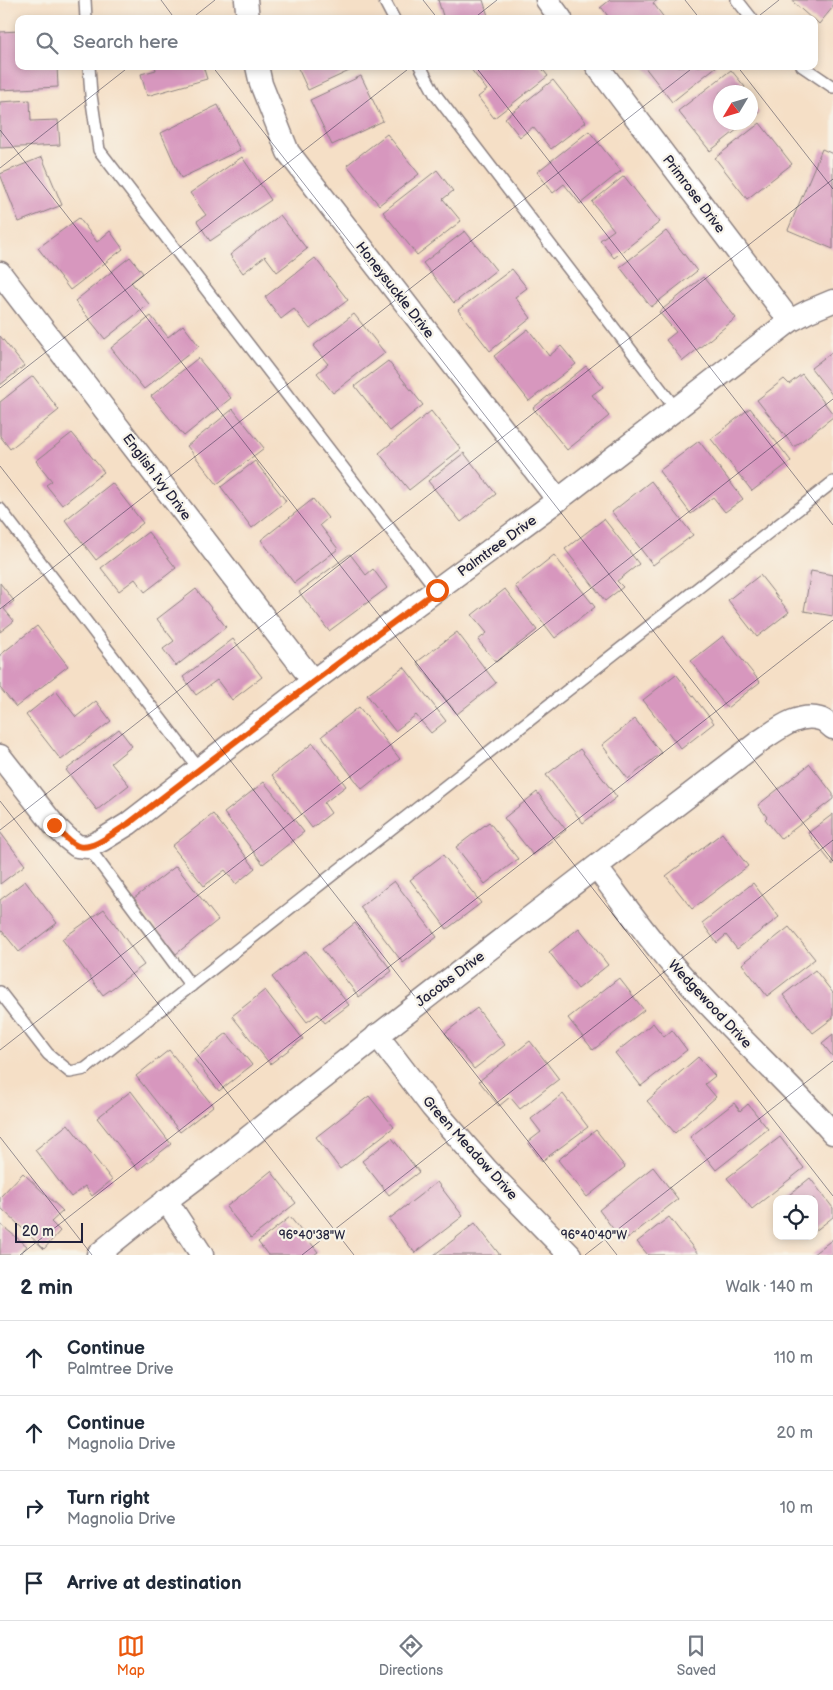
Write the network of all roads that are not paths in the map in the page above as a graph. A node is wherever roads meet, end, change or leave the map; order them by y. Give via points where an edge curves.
1 (85, 0) edge
2 (246, 0) edge
3 (384, 0) edge
4 (547, 0) edge
5 (736, 0) edge
6 (86, 15) edge
7 (248, 15) edge
8 (392, 15) edge
9 (558, 15) edge
10 (749, 15) edge
11 (89, 70) edge
12 (258, 70) edge
13 (422, 70) edge
14 (600, 70) edge
15 (808, 70) edge
16 (833, 87) edge
17 (0, 273) edge
18 (833, 301) edge
19 (790, 321) junction
20 (676, 409) junction
21 (833, 482) edge
22 (558, 500) junction
23 (0, 509) edge
24 (437, 590) junction
25 (313, 682) junction
26 (833, 728) edge
27 (0, 756) edge
28 (198, 769) junction
29 (88, 847) junction
30 (596, 867) junction
31 (191, 986) junction
32 (0, 992) edge
33 (377, 1035) junction
34 (833, 1133) edge
35 (166, 1200) junction
36 (98, 1255) edge
37 (202, 1255) edge
38 (570, 1255) edge

1 - 6 lane
2 - 7 street
3 - 8 lane
4 - 9 street
5 - 10 lane
11 - 24 lane via 99,150
12 - 22 street, Honeysuckle Drive via 288,152
13 - 20 lane via 435,94
14 - 19 street, Primrose Drive
15 - 16 lane
17 - 25 street, English Ivy Drive
18 - 19 street, Palmtree Drive
19 - 20 street, Palmtree Drive
20 - 22 street, Palmtree Drive
21 - 31 lane
22 - 24 street, Palmtree Drive
23 - 28 lane
24 - 25 street, Palmtree Drive
25 - 28 street, Palmtree Drive
26 - 30 street, Jacobs Drive via 822,719 810,717 789,723 760,741
27 - 29 street via 54,825 78,846
28 - 29 street, Palmtree Drive via 139,815
29 - 31 lane
30 - 33 street, Jacobs Drive
30 - 34 street, Wedgewood Drive via 684,978
31 - 32 lane via 85,1069 70,1072 48,1054
33 - 35 street, Jacobs Drive via 213,1167
33 - 38 street, Green Meadow Drive via 438,1114 487,1170
35 - 36 street, Jacobs Drive
35 - 37 street

